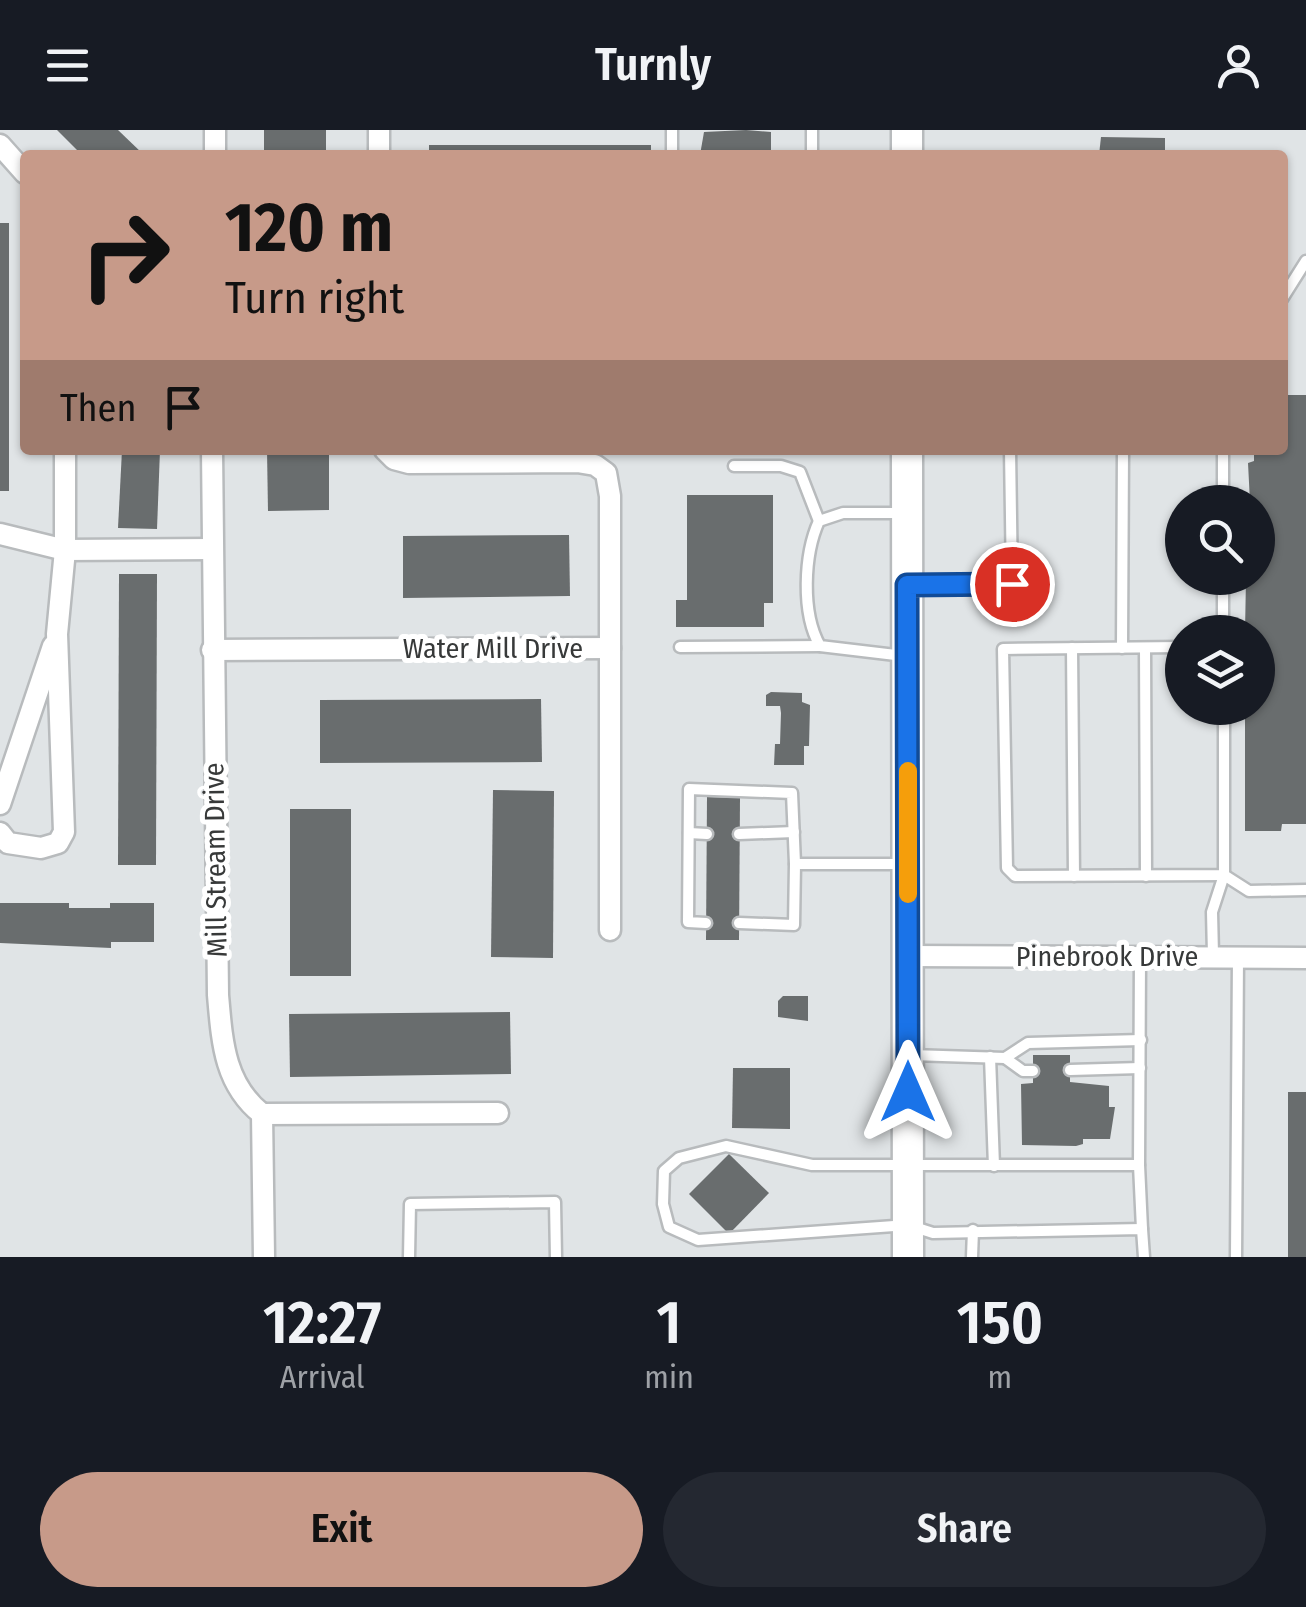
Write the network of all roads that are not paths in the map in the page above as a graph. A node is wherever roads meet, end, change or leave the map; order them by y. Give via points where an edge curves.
1 (0, 145) edge
2 (20, 167) edge
3 (1306, 261) edge
4 (1288, 290) edge
5 (65, 455) edge
6 (212, 455) edge
7 (390, 455) edge
8 (907, 455) edge
9 (1010, 455) edge
10 (1123, 455) edge
11 (1223, 455) edge
12 (734, 466) dead end
13 (1223, 485) edge
14 (907, 513) junction
15 (819, 521) junction
16 (0, 534) edge
17 (211, 549) junction
18 (65, 550) junction
19 (907, 585) junction
20 (57, 634) junction
21 (820, 646) junction
22 (610, 648) junction
23 (680, 648) dead end
24 (1072, 648) junction
25 (1122, 648) junction
26 (1145, 648) junction
27 (1165, 648) edge
28 (212, 650) junction
29 (907, 656) junction
30 (1224, 725) edge
31 (0, 804) edge
32 (794, 832) junction
33 (0, 833) edge
34 (689, 833) junction
35 (707, 834) dead end
36 (740, 834) dead end
37 (795, 864) junction
38 (908, 864) junction
39 (1074, 876) junction
40 (1146, 876) junction
41 (1224, 876) junction
42 (1306, 890) edge
43 (706, 923) dead end
44 (739, 924) dead end
45 (610, 930) dead end
46 (1213, 955) junction
47 (908, 956) junction
48 (1238, 956) junction
49 (1140, 958) junction
50 (1306, 958) edge
51 (1141, 1040) junction
52 (908, 1055) junction
53 (990, 1057) junction
54 (1005, 1058) junction
55 (1140, 1068) junction
56 (1070, 1070) dead end
57 (1032, 1071) dead end
58 (498, 1113) dead end
59 (262, 1114) junction
60 (1139, 1164) junction
61 (908, 1166) junction
62 (994, 1166) junction
63 (908, 1225) junction
64 (1142, 1229) junction
65 (972, 1230) junction
66 (264, 1257) edge
67 (408, 1257) edge
68 (556, 1257) edge
69 (908, 1257) edge
70 (972, 1257) edge
71 (1144, 1257) edge
72 (1236, 1257) edge

1 - 2 street
3 - 4 lane
5 - 18 street
6 - 17 street, Mill Stream Drive
7 - 22 street, Water Mill Drive via 409,463 576,462 606,473
8 - 14 main road
9 - 19 lane via 1012,584
10 - 25 lane
11 - 13 lane
12 - 15 lane via 800,472
14 - 15 lane via 843,513
14 - 19 main road
15 - 21 lane via 809,543 810,629
16 - 18 street
17 - 18 street
17 - 28 street, Mill Stream Drive
18 - 20 street
19 - 29 main road
20 - 31 street
20 - 33 street via 64,832 58,843 41,848 8,843
21 - 23 lane
21 - 29 lane
22 - 28 street, Water Mill Drive
22 - 45 street
24 - 25 lane
24 - 39 lane
24 - 39 lane via 1003,649 1003,687 1007,868 1015,876
25 - 26 lane
26 - 27 lane
26 - 40 lane
28 - 59 street, Mill Stream Drive via 220,1026 236,1088
29 - 38 main road
30 - 41 lane
32 - 34 lane via 792,793 689,789
32 - 36 lane
32 - 37 lane
34 - 35 lane
34 - 43 lane via 688,922
37 - 38 lane
37 - 44 lane via 794,925
38 - 47 main road
39 - 40 lane
40 - 41 lane
41 - 42 lane via 1249,891
41 - 46 lane via 1212,912
46 - 48 street, Pinebrook Drive
46 - 49 street, Pinebrook Drive
47 - 49 street, Pinebrook Drive
47 - 52 main road
48 - 50 street, Pinebrook Drive
48 - 72 lane
49 - 51 lane
51 - 54 lane via 1028,1043
51 - 55 lane
52 - 53 lane
52 - 61 main road
53 - 54 lane
53 - 62 lane
54 - 57 lane
55 - 56 lane
55 - 60 lane
58 - 59 street
59 - 66 street
60 - 62 lane
60 - 64 lane
61 - 62 lane
61 - 63 main road
61 - 63 lane via 812,1164 726,1146 679,1158 664,1170 663,1204 668,1227 698,1240
63 - 65 lane via 933,1232
63 - 69 main road
64 - 65 lane
64 - 71 lane
65 - 70 lane
67 - 68 lane via 410,1204 554,1202

